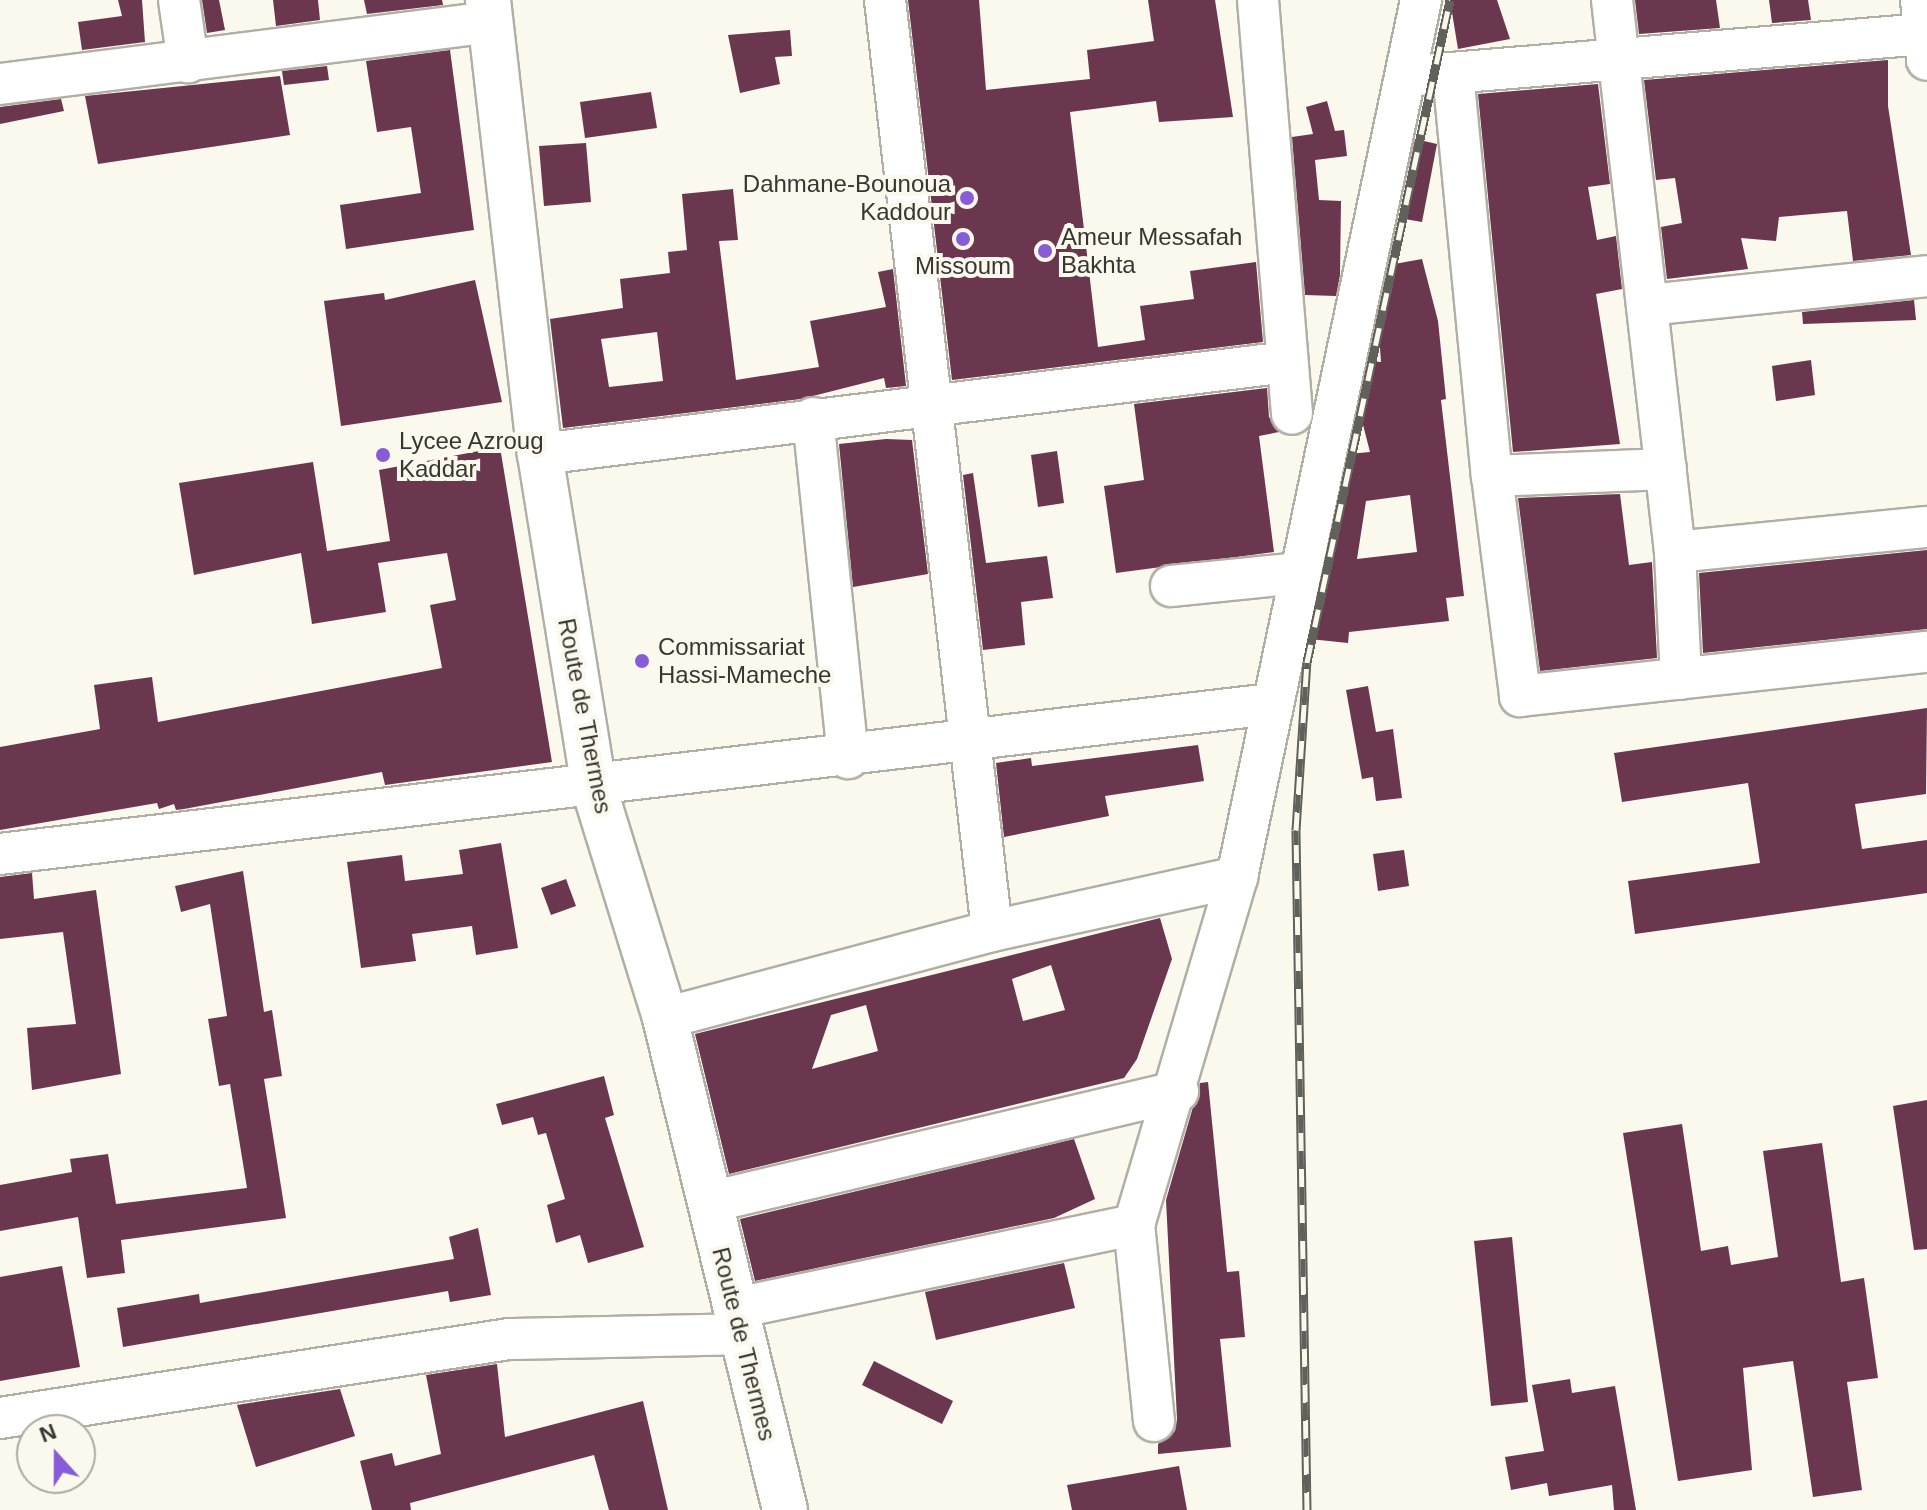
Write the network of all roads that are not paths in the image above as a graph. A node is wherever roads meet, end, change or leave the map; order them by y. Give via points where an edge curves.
1 (179, 0) edge
2 (885, 0) edge
3 (1258, 0) edge
4 (1421, 0) edge
5 (1612, 0) edge
6 (488, 11) edge
7 (1924, 32) edge
8 (1618, 59) junction
9 (188, 62) junction
10 (1453, 73) junction
11 (1405, 76) junction
12 (0, 84) edge
13 (1927, 276) edge
14 (1647, 305) junction
15 (1287, 362) junction
16 (932, 404) junction
17 (1292, 414) dead end
18 (813, 418) junction
19 (540, 454) junction
20 (1666, 469) junction
21 (1492, 476) junction
22 (1927, 527) edge
23 (1675, 552) junction
24 (1300, 573) junction
25 (1171, 586) dead end
26 (1927, 652) edge
27 (1681, 679) junction
28 (1272, 704) junction
29 (970, 739) junction
30 (848, 758) junction
31 (594, 788) junction
32 (0, 854) edge
33 (1237, 877) junction
34 (992, 931) junction
35 (665, 1018) junction
36 (1178, 1091) junction
37 (710, 1202) junction
38 (1134, 1225) junction
39 (739, 1321) junction
40 (0, 1418) edge
41 (1154, 1421) dead end
42 (785, 1510) edge

1 - 9 street
2 - 16 street
3 - 15 street
4 - 11 street
5 - 8 street
6 - 9 street
6 - 19 main road, Route de Thermes
7 - 8 street
8 - 10 street
8 - 14 street
9 - 12 street
10 - 11 street
10 - 21 street
11 - 24 street
13 - 14 street
14 - 20 street
15 - 16 street
15 - 17 street
16 - 18 street
16 - 29 street
18 - 19 street
18 - 30 street
19 - 31 main road, Route de Thermes
20 - 21 street
20 - 23 street
21 - 27 street via 1520,696
22 - 23 street
23 - 27 street
24 - 25 street
24 - 28 street
26 - 27 street
28 - 29 street
28 - 33 street
29 - 30 street
29 - 34 street
30 - 31 street
31 - 32 street
31 - 35 main road, Route de Thermes
33 - 34 street
33 - 36 street
34 - 35 street
35 - 37 main road, Route de Thermes
36 - 37 street
36 - 38 street
37 - 39 main road, Route de Thermes
38 - 39 street
38 - 41 street
39 - 40 street via 509,1339
39 - 42 main road, Route de Thermes

